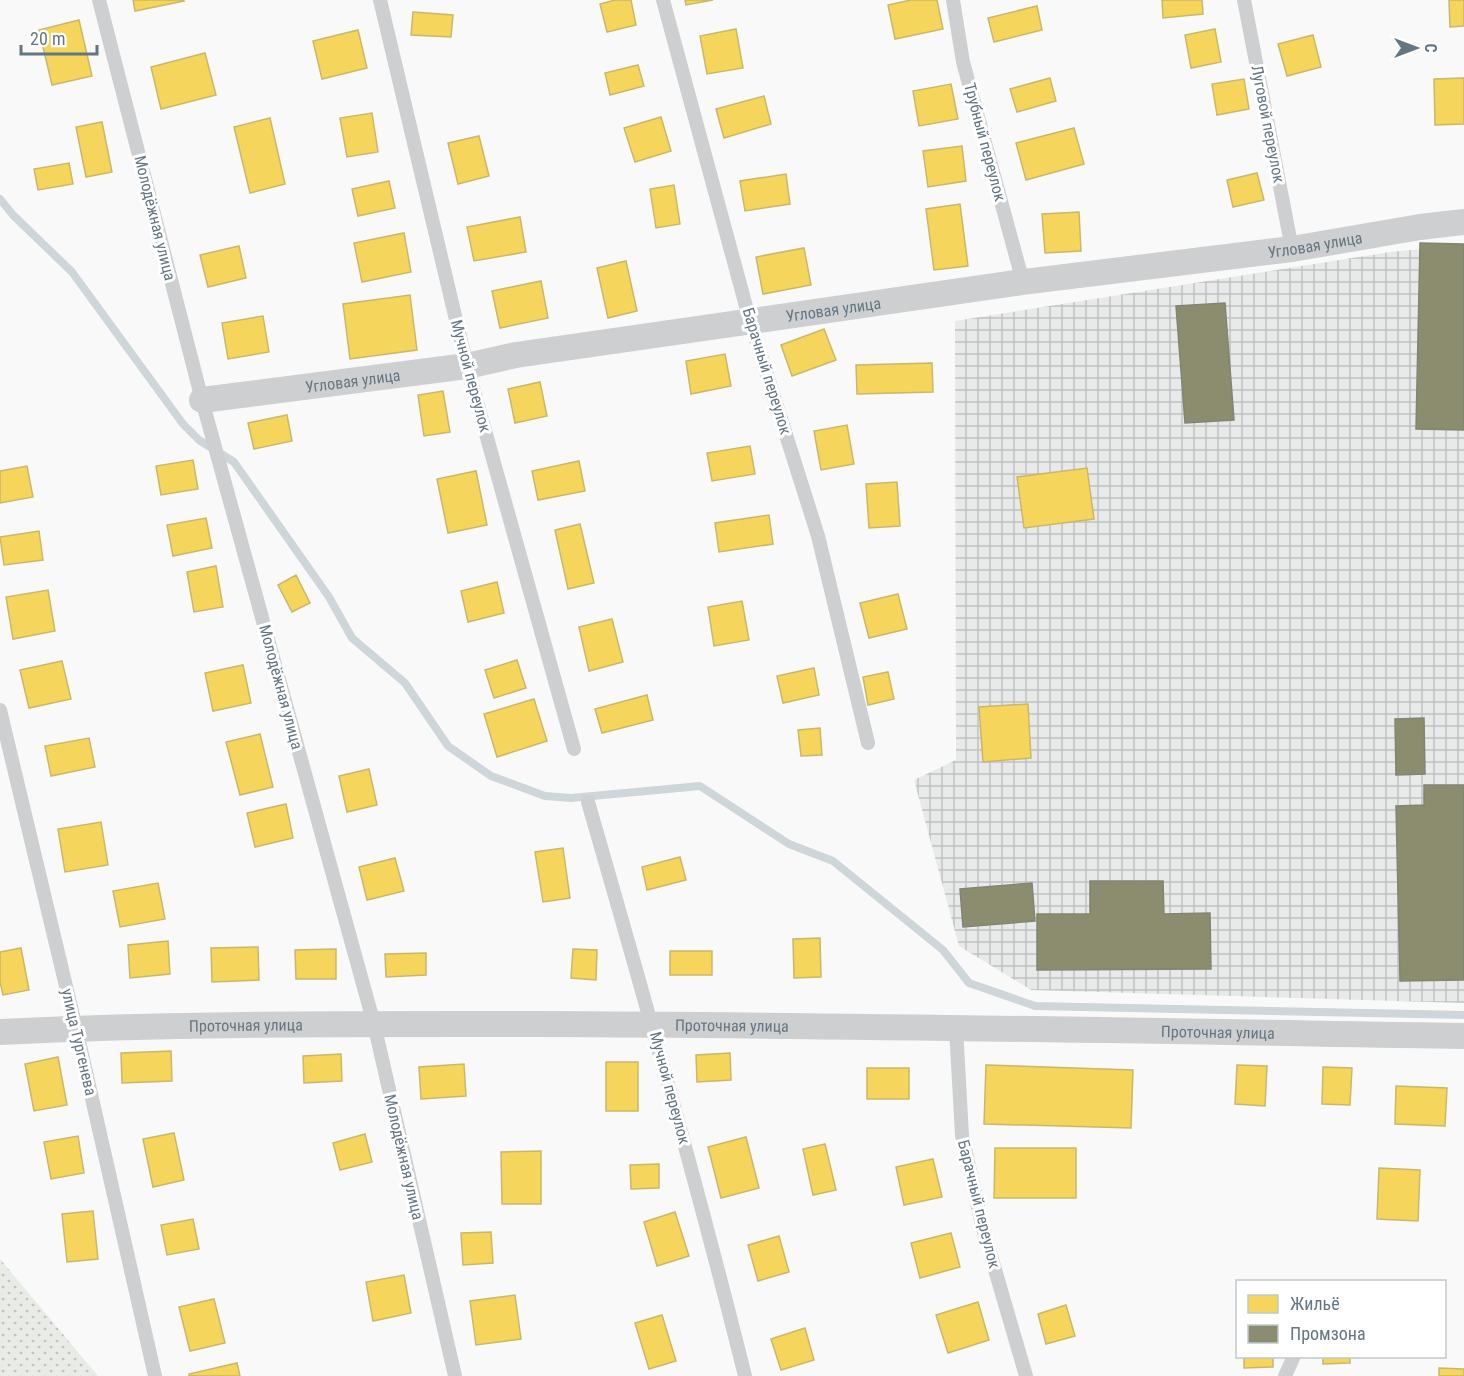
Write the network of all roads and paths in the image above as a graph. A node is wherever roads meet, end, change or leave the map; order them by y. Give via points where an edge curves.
1 (99, 0) edge
2 (380, 0) edge
3 (663, 0) edge
4 (953, 0) edge
5 (1244, 0) edge
6 (1464, 222) edge
7 (1292, 249) junction
8 (1023, 282) junction
9 (750, 321) junction
10 (468, 366) junction
11 (202, 400) junction
12 (0, 710) edge
13 (868, 743) dead end
14 (574, 749) dead end
15 (588, 802) dead end
16 (374, 1024) junction
17 (653, 1024) junction
18 (76, 1028) junction
19 (956, 1028) junction
20 (0, 1032) edge
21 (1464, 1036) edge
22 (1293, 1358) edge
23 (155, 1376) edge
24 (454, 1376) edge
25 (745, 1376) edge
26 (1026, 1376) edge
27 (1285, 1376) edge

1 - 11 lane, Молодёжная улица
2 - 10 lane, Мучной переулок
3 - 9 lane, Барачный переулок
4 - 8 lane, Трубный переулок via 963,62
5 - 7 lane, Луговой переулок
6 - 7 street, Угловая улица
7 - 8 street, Угловая улица
8 - 9 street, Угловая улица
9 - 10 street, Угловая улица via 516,355
9 - 13 lane, Барачный переулок via 818,536
10 - 11 street, Угловая улица
10 - 14 lane, Мучной переулок
11 - 16 lane, Молодёжная улица
12 - 18 lane, улица Тургенева
15 - 17 lane, Мучной переулок
16 - 17 street, Проточная улица
16 - 18 street, Проточная улица
16 - 24 lane, Молодёжная улица
17 - 19 street, Проточная улица
17 - 25 lane, Мучной переулок
18 - 20 street, Проточная улица
18 - 23 lane, улица Тургенева
19 - 21 street, Проточная улица
19 - 26 lane, Барачный переулок via 962,1135 982,1225
22 - 27 lane

